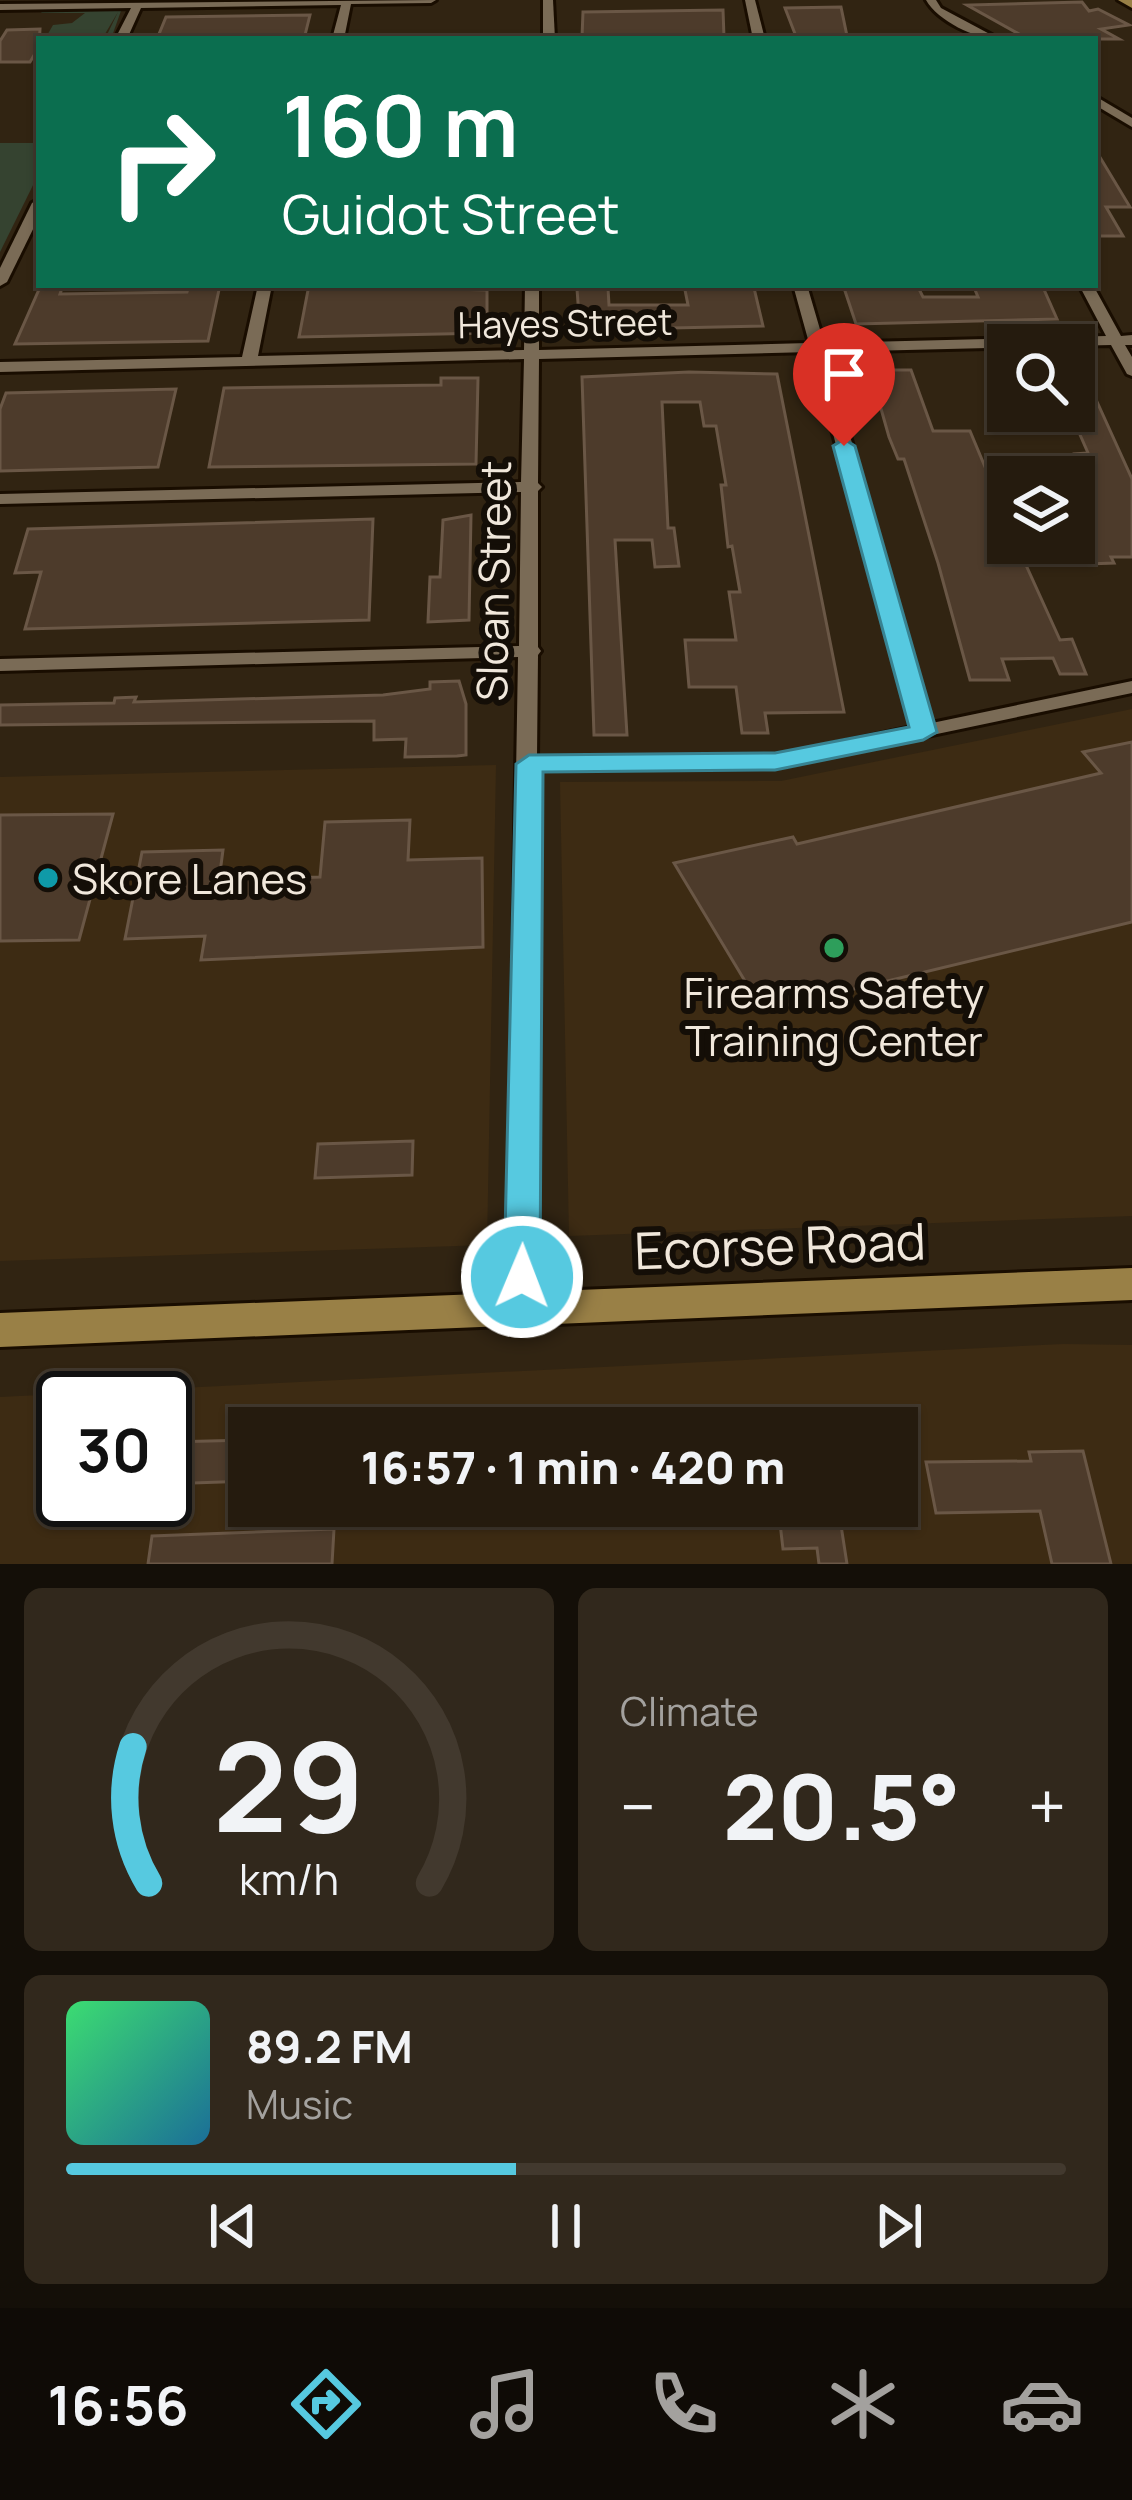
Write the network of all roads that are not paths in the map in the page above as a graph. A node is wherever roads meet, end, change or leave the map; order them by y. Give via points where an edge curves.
1 (431, 0) edge
2 (548, 0) edge
3 (750, 0) edge
4 (347, 1) edge
5 (138, 4) junction
6 (934, 5) edge
7 (0, 7) edge
8 (122, 36) edge
9 (339, 36) edge
10 (549, 36) edge
11 (758, 36) edge
12 (950, 36) edge
13 (988, 36) edge
14 (1098, 102) edge
15 (1132, 123) edge
16 (36, 209) edge
17 (0, 282) edge
18 (264, 288) edge
19 (532, 288) edge
20 (801, 288) edge
21 (1088, 288) edge
22 (1124, 340) edge
23 (817, 347) junction
24 (534, 354) junction
25 (248, 361) junction
26 (0, 367) edge
27 (1132, 370) edge
28 (533, 487) junction
29 (0, 499) edge
30 (531, 651) junction
31 (0, 665) edge
32 (1132, 687) edge
33 (923, 732) junction
34 (529, 764) junction
35 (1132, 1284) edge
36 (521, 1311) junction
37 (0, 1330) edge

1 - 4 street
2 - 10 street
3 - 11 street
4 - 5 street
4 - 9 street
5 - 7 street
5 - 8 street
6 - 12 street
6 - 13 street
14 - 15 street
16 - 17 street
18 - 25 street
19 - 24 street, Sloan Street
20 - 23 street
21 - 22 street
22 - 23 street, Hayes Street
22 - 27 street
23 - 24 street, Hayes Street
23 - 33 street
24 - 25 street, Hayes Street
24 - 28 street, Sloan Street
25 - 26 street, Hayes Street
28 - 29 street
28 - 30 street, Sloan Street
30 - 31 street
30 - 34 street, Sloan Street
32 - 33 street
33 - 34 street via 775,762
34 - 36 street, Sloan Street
35 - 36 main road, Ecorse Road
36 - 37 main road, Ecorse Road

